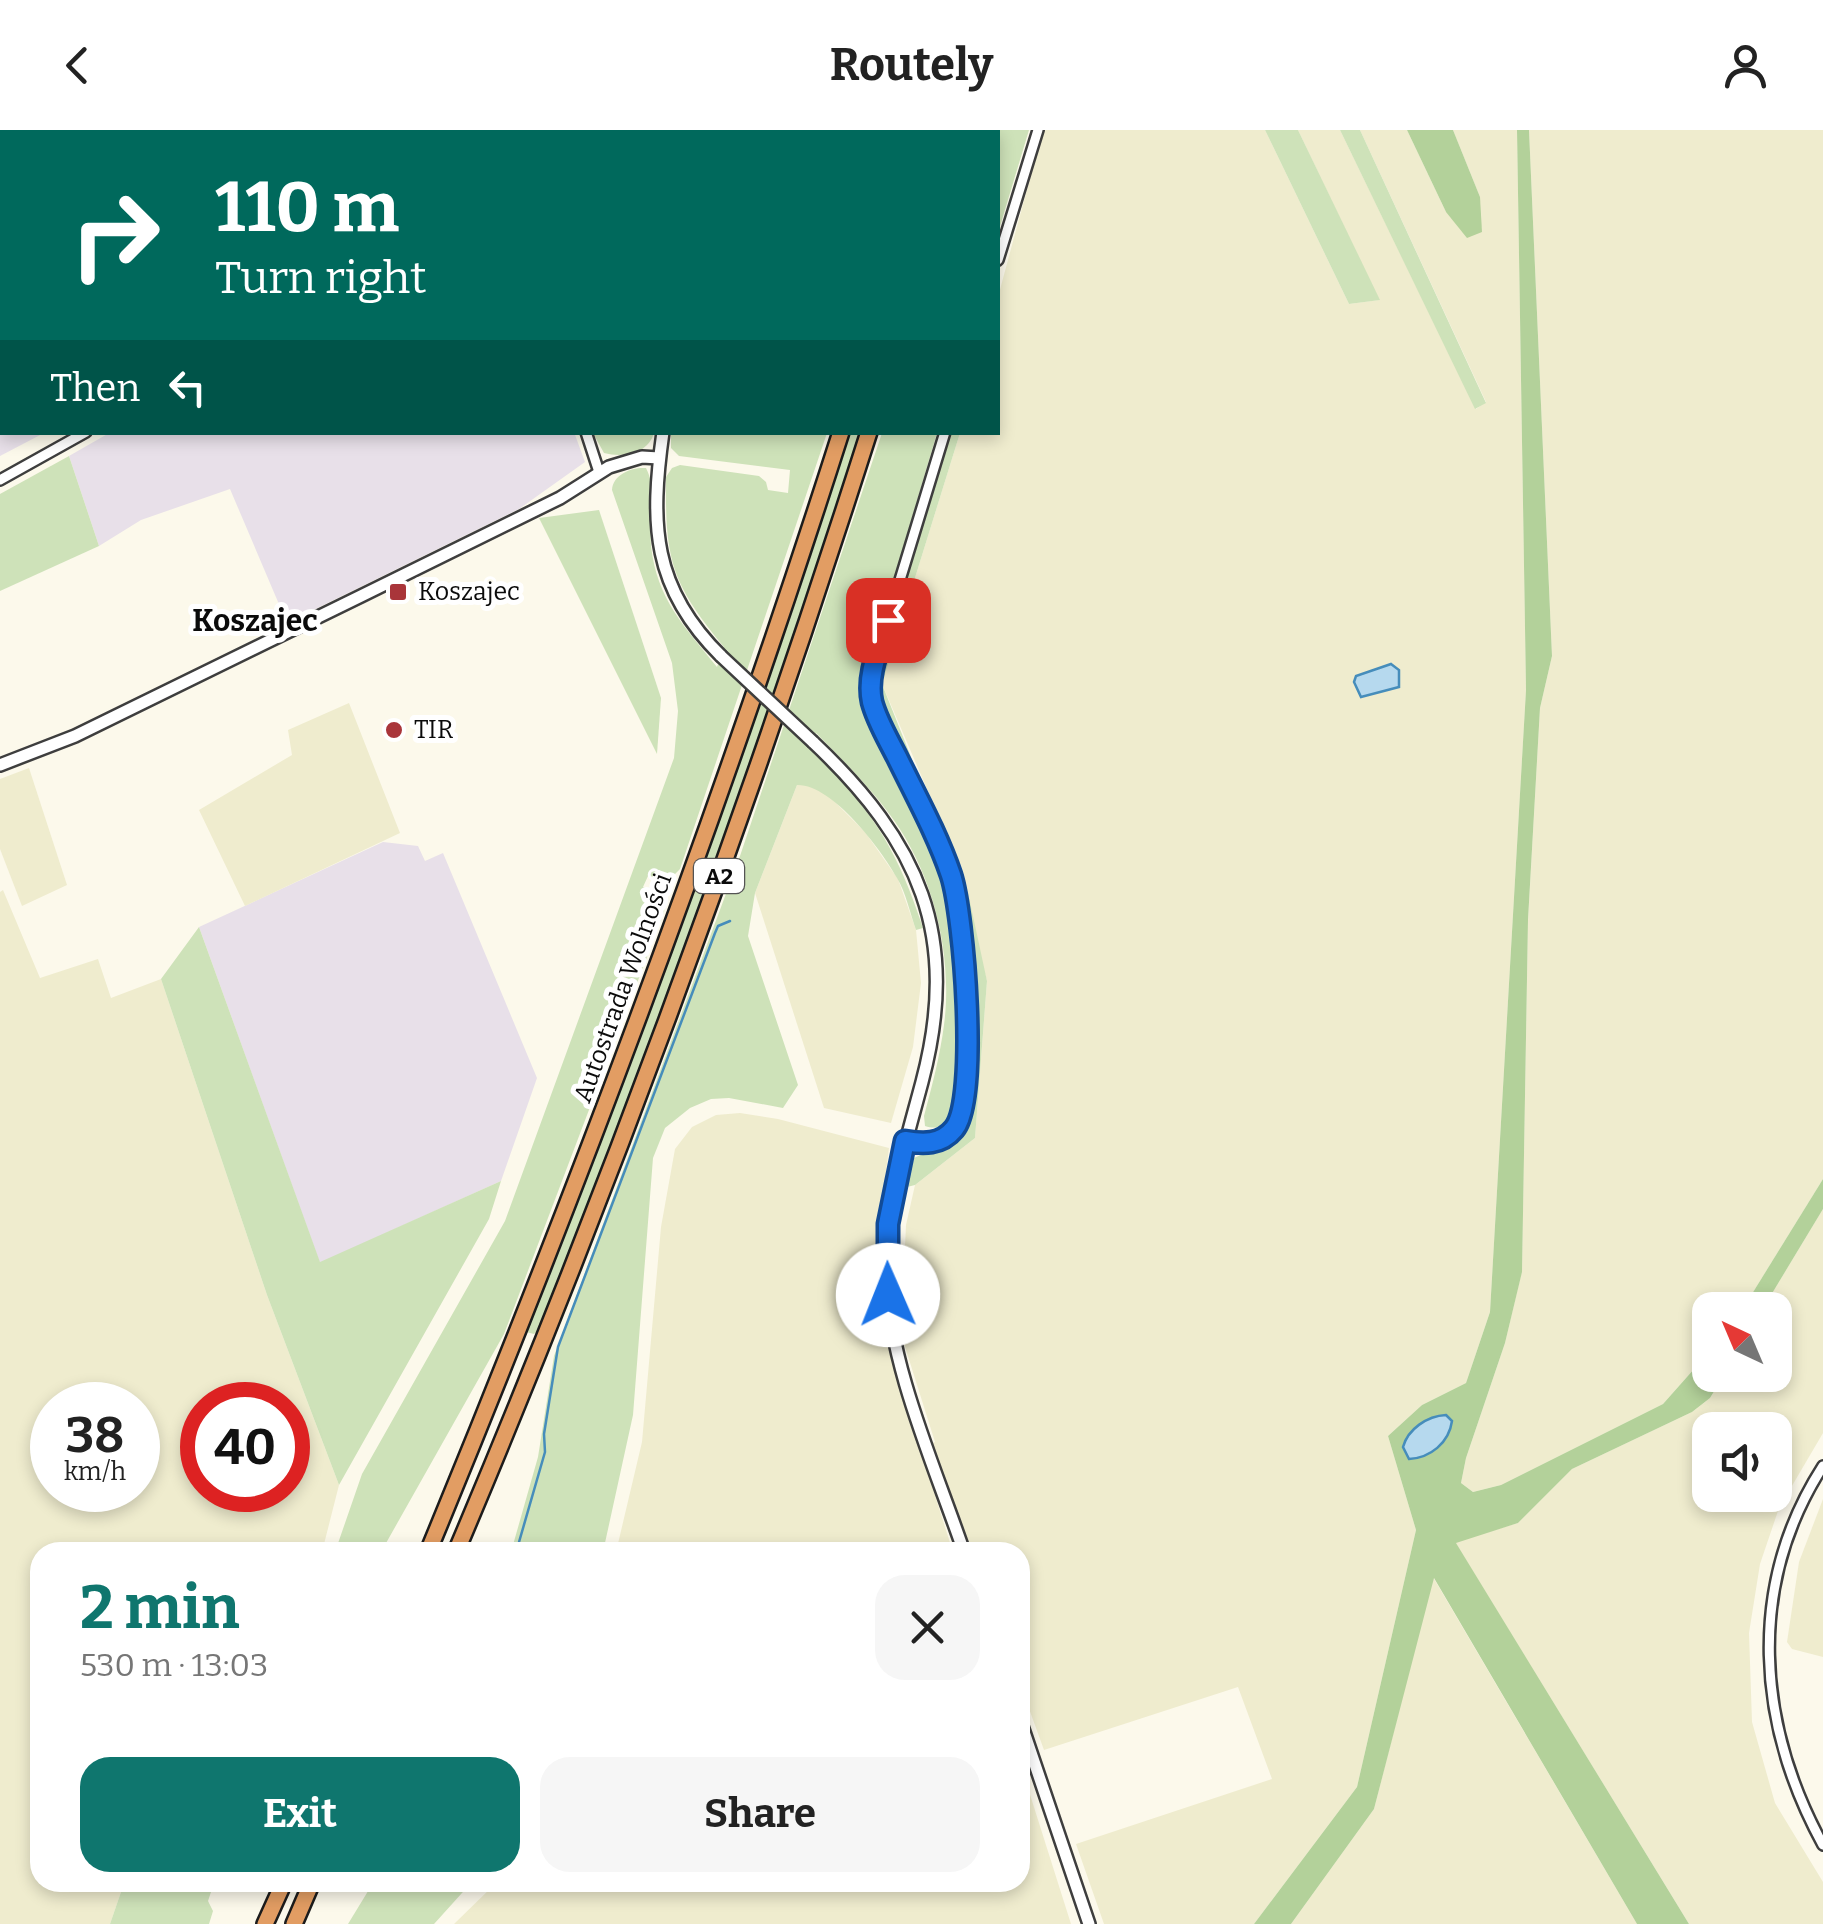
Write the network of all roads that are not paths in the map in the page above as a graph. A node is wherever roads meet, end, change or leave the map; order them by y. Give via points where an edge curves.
1 (1038, 130) edge
2 (1000, 254) edge
3 (81, 435) edge
4 (587, 435) edge
5 (663, 435) edge
6 (840, 435) edge
7 (868, 435) edge
8 (943, 435) edge
9 (659, 458) junction
10 (599, 472) junction
11 (0, 480) edge
12 (0, 765) edge
13 (905, 1141) junction
14 (1823, 1466) edge
15 (432, 1542) edge
16 (460, 1542) edge
17 (961, 1542) edge
18 (1030, 1749) edge
19 (1823, 1845) edge
20 (280, 1892) edge
21 (308, 1892) edge
22 (266, 1924) edge
23 (294, 1924) edge
24 (1090, 1924) edge

1 - 2 street
3 - 11 street
4 - 10 street
5 - 9 street
6 - 15 highway, Autostrada Wolności / A2 via 640,1016
7 - 16 highway, Autostrada Wolności / A2 via 668,1017
8 - 13 street via 870,689 953,880 965,958 962,1118 938,1141
9 - 10 street
9 - 13 street, bridge via 661,562 682,610 861,790 916,879 936,971 934,1020
10 - 12 street via 540,508 210,670
13 - 17 street via 888,1224 891,1322
14 - 19 street via 1784,1544 1769,1648 1783,1756
18 - 24 street
20 - 22 highway
21 - 23 highway

